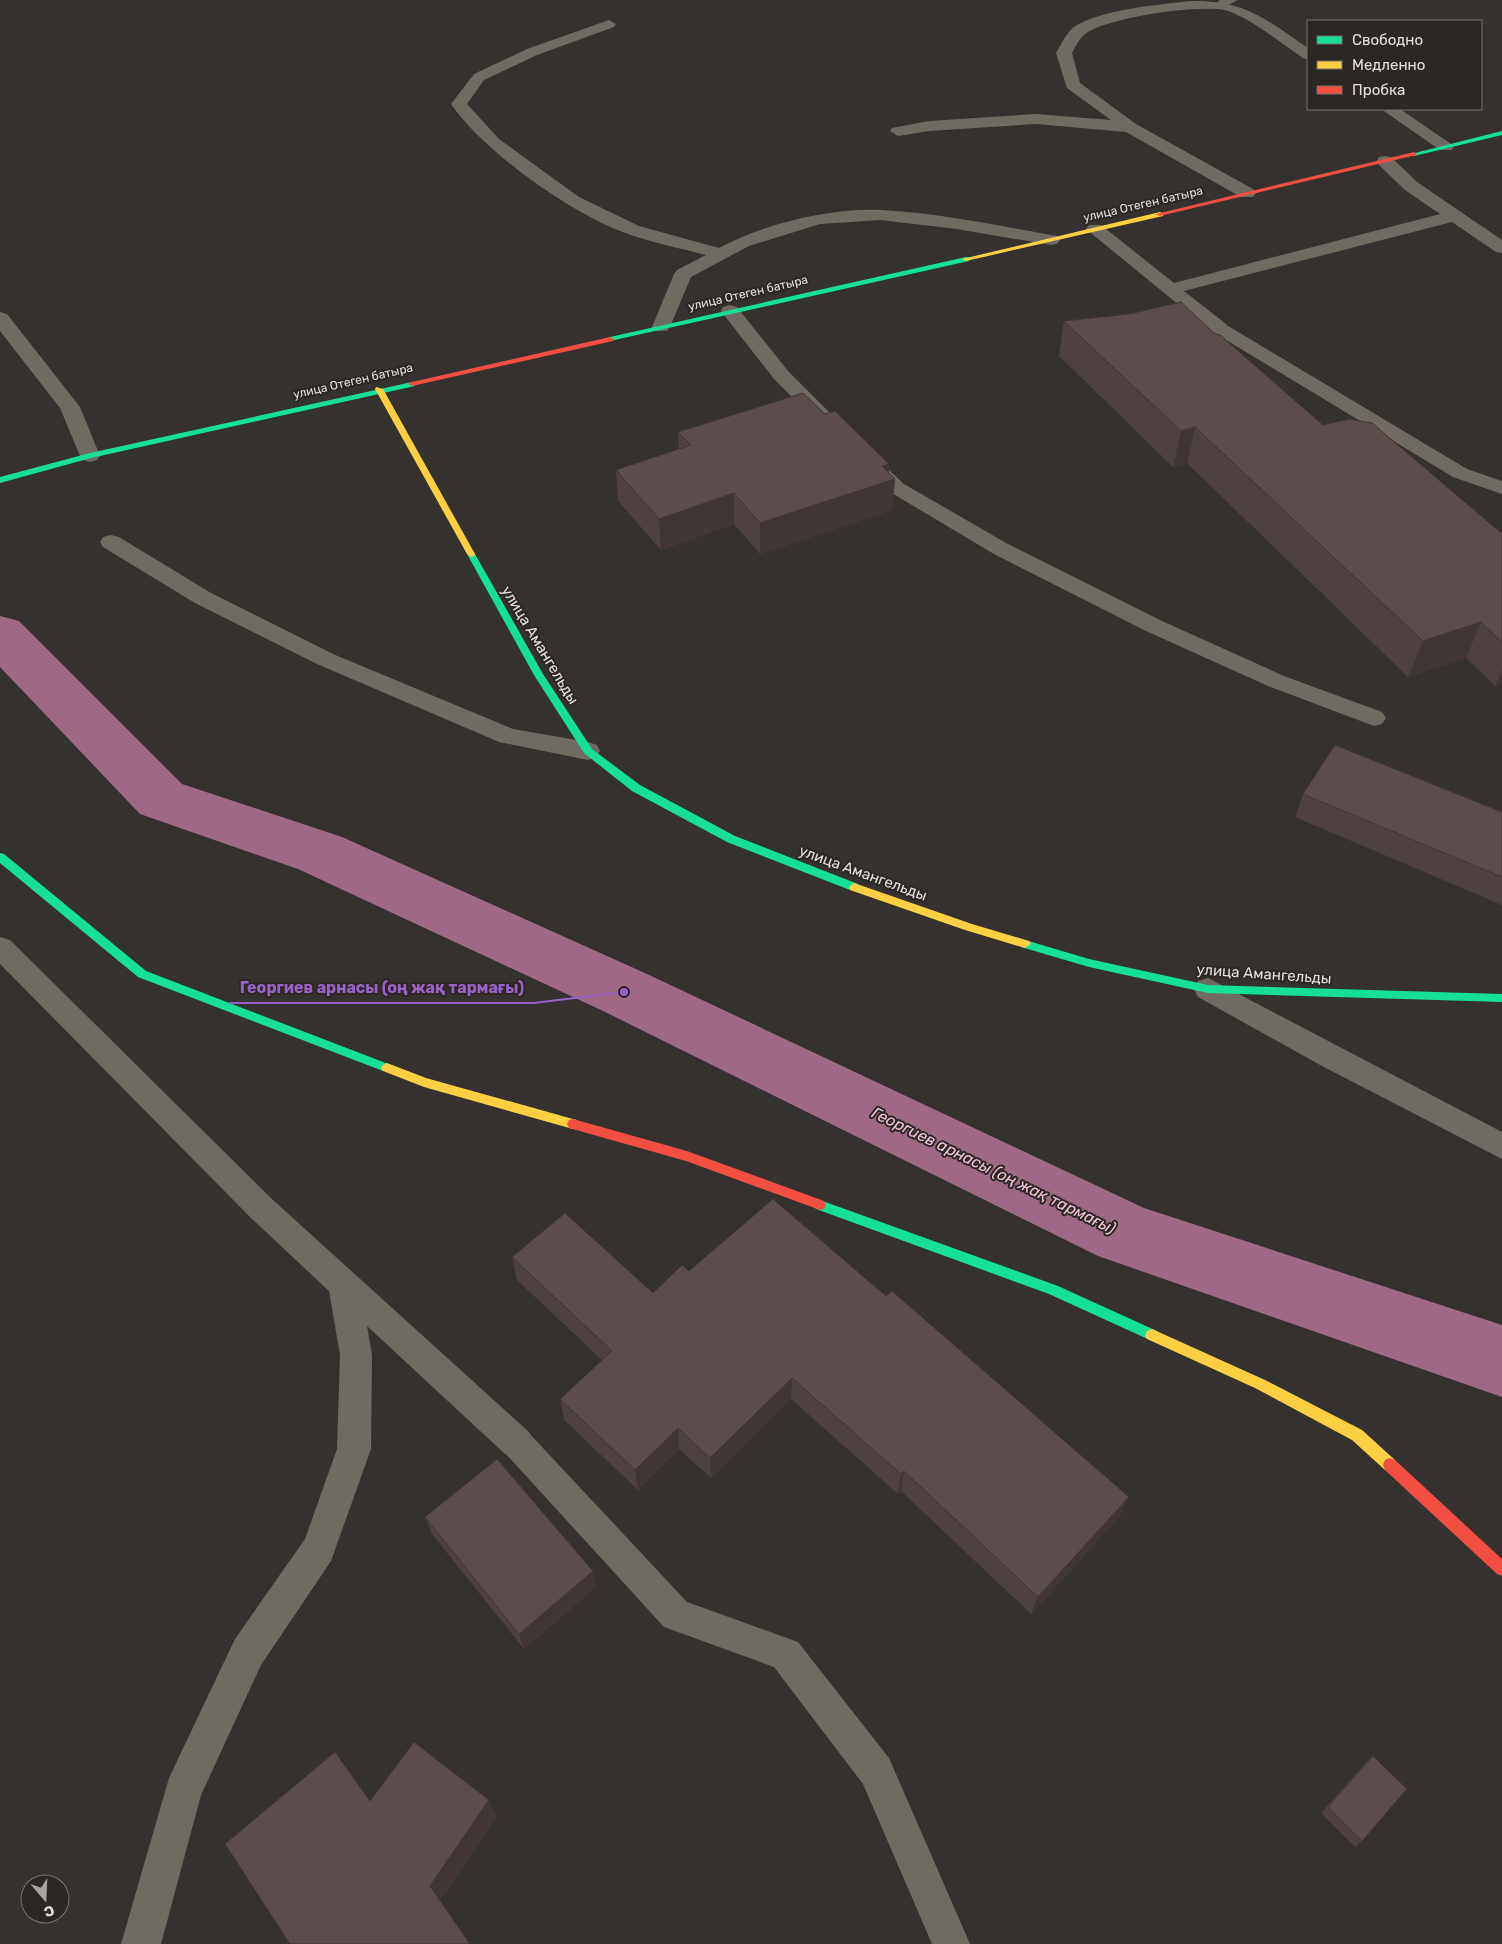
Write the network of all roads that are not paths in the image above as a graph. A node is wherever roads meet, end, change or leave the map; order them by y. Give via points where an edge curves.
1 (1226, 3) edge
2 (609, 24) dead end
3 (1307, 53) edge
4 (1392, 110) edge
5 (1130, 127) junction
6 (898, 131) dead end
7 (1502, 133) edge
8 (1446, 146) junction
9 (1385, 161) junction
10 (1248, 194) junction
11 (1453, 216) junction
12 (1095, 230) junction
13 (1051, 240) junction
14 (1502, 248) edge
15 (721, 254) junction
16 (1171, 289) junction
17 (730, 311) junction
18 (0, 318) edge
19 (661, 327) junction
20 (1219, 328) joint
21 (379, 389) junction
22 (847, 441) joint
23 (90, 456) junction
24 (0, 480) edge
25 (1502, 488) edge
26 (111, 542) dead end
27 (1374, 718) dead end
28 (588, 751) junction
29 (0, 857) edge
30 (0, 948) edge
31 (1208, 989) junction
32 (1502, 998) edge
33 (1502, 1146) edge
34 (344, 1285) junction
35 (517, 1443) joint
36 (1502, 1569) edge
37 (141, 1944) edge
38 (951, 1944) edge

1 - 3 street
1 - 5 street via 1182,5 1123,16 1080,30 1064,53 1073,85
2 - 15 lane via 532,52 479,77 459,104 493,142 573,201 633,230
4 - 8 street
5 - 6 street via 1036,119
5 - 10 street
7 - 8 street, улица Отеген батыра
8 - 9 street, улица Отеген батыра
9 - 10 street, улица Отеген батыра
9 - 11 street via 1411,186
10 - 12 street, улица Отеген батыра
11 - 14 street
11 - 16 street
12 - 13 street, улица Отеген батыра
12 - 16 street
13 - 15 lane via 880,215 819,219 743,242
13 - 17 street, улица Отеген батыра
15 - 19 lane via 682,274
16 - 20 street
17 - 19 street, улица Отеген батыра
17 - 22 street via 781,374
18 - 23 street via 70,407
19 - 21 street, улица Отеген батыра
20 - 25 lane via 1460,473
21 - 23 street, улица Отеген батыра
21 - 28 street, улица Амангельды via 529,659
22 - 27 lane via 898,488 1001,549 1162,630 1276,681
23 - 24 street, улица Отеген батыра
26 - 28 street via 203,598 326,659 508,736
28 - 31 street, улица Амангельды via 636,788 731,839 844,883 1089,963
29 - 36 street via 142,974 424,1082 687,1156 1052,1290 1260,1384 1357,1435
30 - 34 street via 262,1209
31 - 32 street, улица Амангельды
31 - 33 street
34 - 35 street
34 - 37 street via 356,1355 354,1449 318,1549 248,1652 183,1792
35 - 38 lane via 676,1615 786,1654 876,1771

